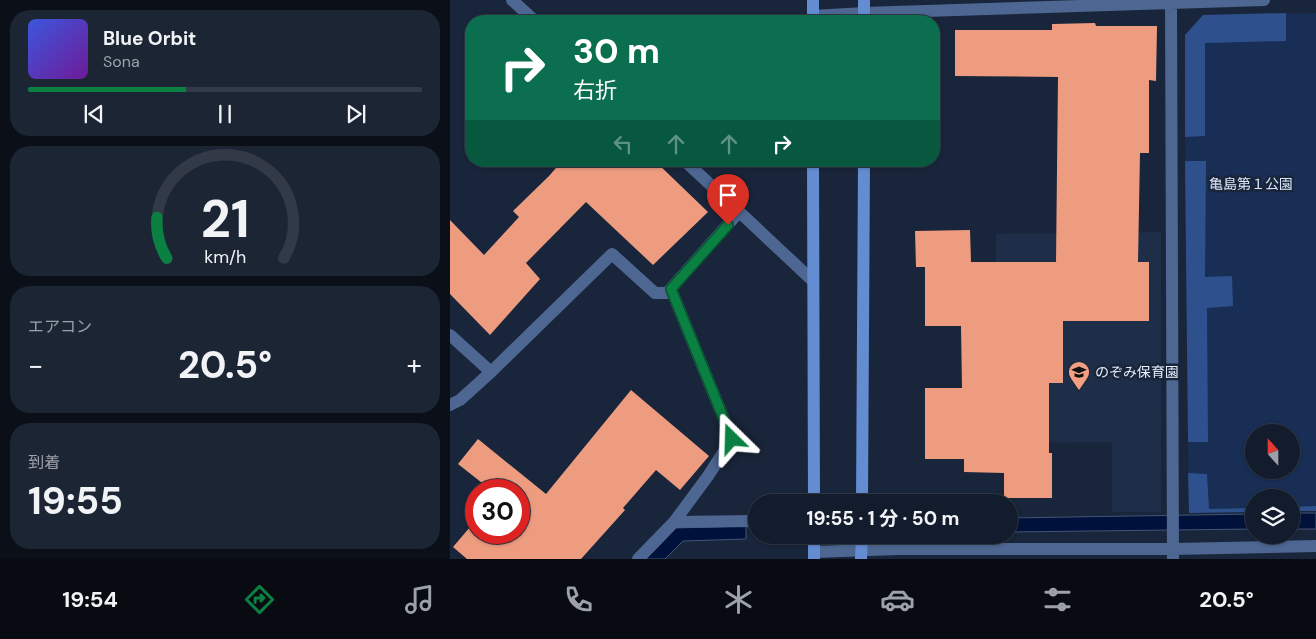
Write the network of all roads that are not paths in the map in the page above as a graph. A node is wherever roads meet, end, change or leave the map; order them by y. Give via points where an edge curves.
1 (512, 0) edge
2 (813, 0) edge
3 (1264, 0) edge
4 (1170, 2) junction
5 (864, 11) edge
6 (528, 15) edge
7 (813, 15) edge
8 (838, 15) edge
9 (691, 167) edge
10 (813, 167) edge
11 (864, 167) edge
12 (739, 212) junction
13 (813, 281) junction
14 (671, 289) junction
15 (450, 335) edge
16 (491, 372) junction
17 (450, 405) edge
18 (814, 494) edge
19 (862, 494) edge
20 (748, 520) edge
21 (674, 522) junction
22 (1316, 546) edge
23 (1173, 554) edge
24 (814, 555) edge
25 (862, 555) edge
26 (638, 559) edge

1 - 6 street
2 - 7 street
3 - 4 street
4 - 5 street
4 - 23 street
5 - 8 street
9 - 12 street
10 - 13 street
11 - 19 street
12 - 13 street
12 - 14 street
13 - 18 street
14 - 16 street via 667,294 655,293 612,254
14 - 21 street via 732,439
15 - 16 street
16 - 17 street
20 - 21 street
21 - 26 street
22 - 23 street
23 - 25 street
24 - 25 street

